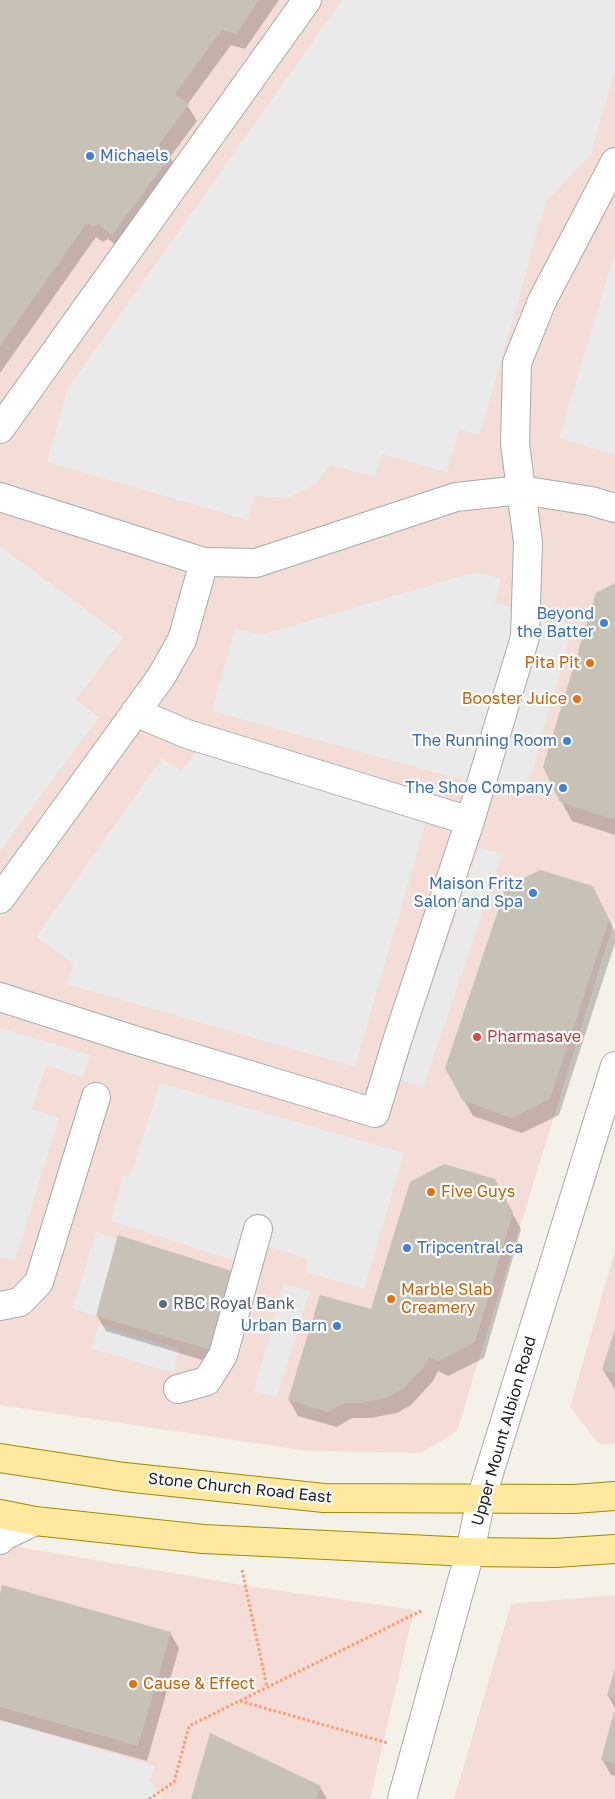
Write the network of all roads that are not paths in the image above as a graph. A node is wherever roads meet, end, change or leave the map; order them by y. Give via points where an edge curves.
1 (307, 0) edge
2 (615, 162) edge
3 (0, 428) edge
4 (521, 490) junction
5 (0, 497) edge
6 (615, 508) edge
7 (204, 562) junction
8 (135, 712) junction
9 (470, 821) junction
10 (0, 899) edge
11 (0, 997) edge
12 (613, 1080) edge
13 (87, 1094) dead end
14 (258, 1229) dead end
15 (10, 1304) edge
16 (178, 1389) dead end
17 (0, 1458) edge
18 (615, 1496) edge
19 (481, 1499) junction
20 (0, 1514) edge
21 (35, 1521) junction
22 (0, 1540) edge
23 (615, 1548) edge
24 (470, 1552) junction
25 (402, 1799) edge

1 - 3 street
2 - 4 street via 542,301 517,363 516,444
4 - 6 street
4 - 7 street via 456,497 256,562
4 - 9 street via 528,542 525,637
5 - 7 street
7 - 8 street via 182,640
8 - 9 street via 187,734
8 - 10 street
9 - 11 street via 375,1113
12 - 19 street, Upper Mount Albion Road
13 - 15 street via 39,1282
14 - 16 street via 223,1355 207,1381
17 - 19 main road, Stone Church Road East via 124,1477 324,1498
18 - 19 main road, Stone Church Road East
19 - 24 street, Upper Mount Albion Road
20 - 21 main road
21 - 22 street
21 - 24 main road via 203,1539
23 - 24 main road via 555,1553
24 - 25 street, Upper Mount Albion Road

